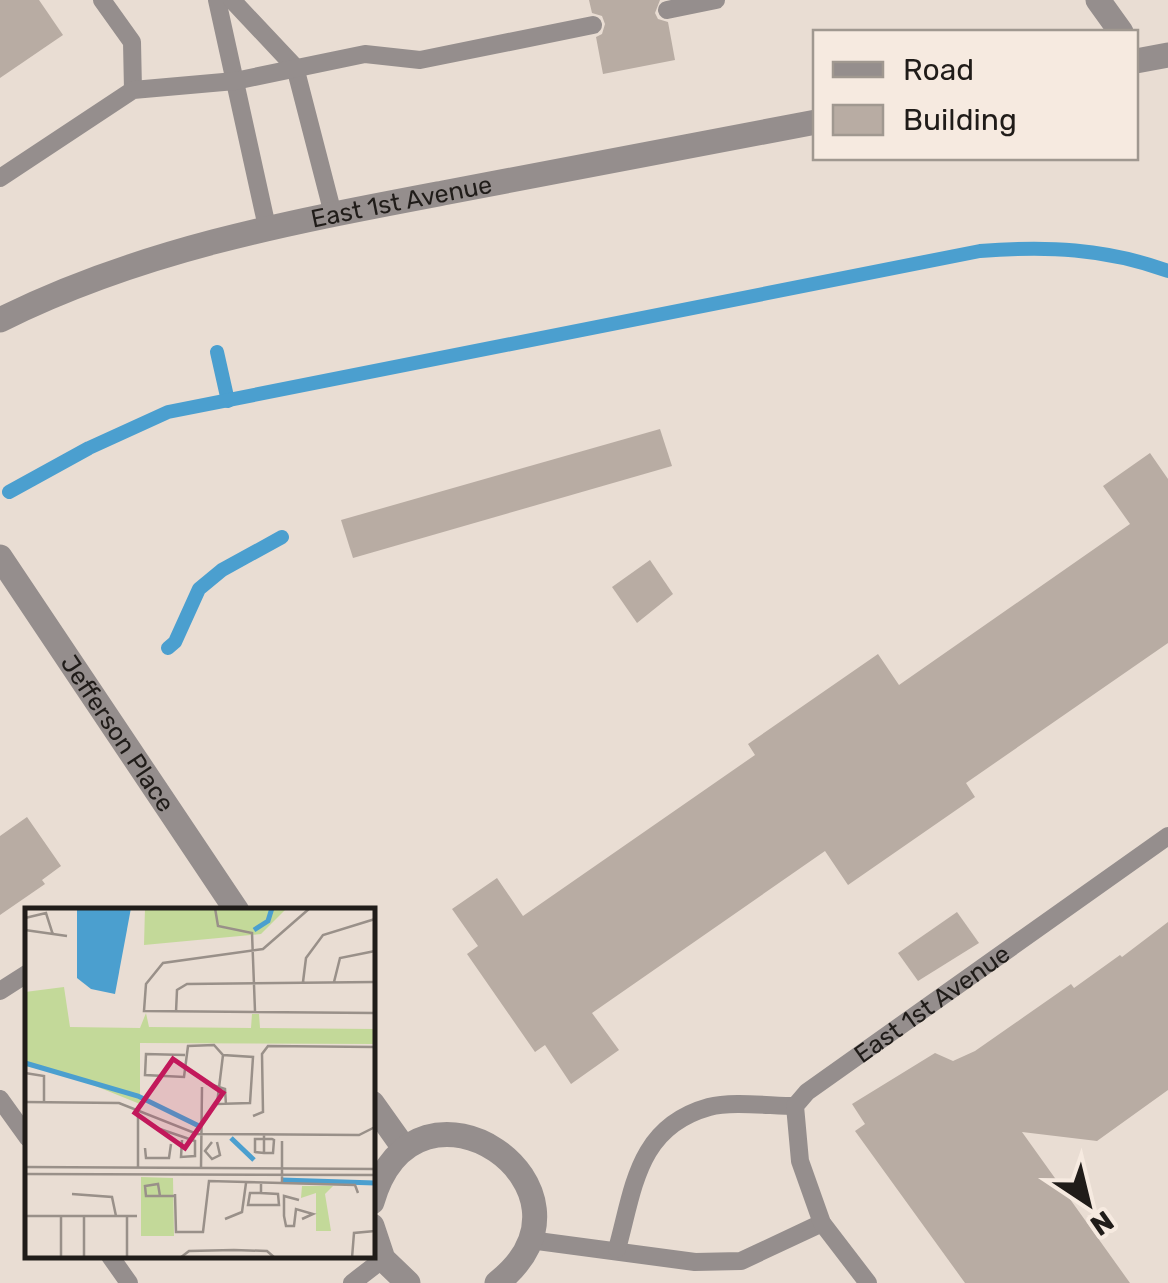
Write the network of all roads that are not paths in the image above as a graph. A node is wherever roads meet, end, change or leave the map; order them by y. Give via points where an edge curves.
1 (102, 0) edge
2 (217, 0) edge
3 (232, 0) edge
4 (716, 0) edge
5 (1098, 0) edge
6 (667, 10) dead end
7 (593, 25) dead end
8 (1119, 30) edge
9 (1168, 55) edge
10 (1138, 58) edge
11 (295, 67) junction
12 (235, 81) junction
13 (132, 90) junction
14 (813, 123) edge
15 (0, 178) edge
16 (333, 214) junction
17 (267, 227) junction
18 (0, 320) edge
19 (0, 556) edge
20 (1168, 836) edge
21 (236, 908) edge
22 (25, 975) edge
23 (0, 991) edge
24 (0, 1099) edge
25 (795, 1106) junction
26 (375, 1107) edge
27 (25, 1134) edge
28 (404, 1148) junction
29 (375, 1193) edge
30 (822, 1223) junction
31 (375, 1234) edge
32 (530, 1240) junction
33 (617, 1249) junction
34 (111, 1258) edge
35 (384, 1259) junction
36 (129, 1283) edge
37 (352, 1283) edge
38 (408, 1283) edge
39 (497, 1283) edge
40 (868, 1283) edge

1 - 13 lane via 132,42
2 - 12 lane
3 - 11 lane
4 - 6 lane
5 - 8 street
7 - 11 lane via 420,60 365,54
9 - 10 street
11 - 12 lane
11 - 16 lane
12 - 13 lane
12 - 17 lane
13 - 15 lane
14 - 16 street, East 1st Avenue
16 - 17 street, East 1st Avenue
17 - 18 street, East 1st Avenue via 121,268
19 - 21 street, Jefferson Place
20 - 25 lane, East 1st Avenue
22 - 23 lane
24 - 27 lane
25 - 30 lane via 800,1162
25 - 33 lane via 710,1106 669,1126 643,1154
26 - 28 street
28 - 29 street
28 - 32 street via 443,1135 495,1146 528,1187
30 - 33 lane via 741,1261 694,1262
30 - 40 lane
31 - 35 street
32 - 33 lane
32 - 39 street via 518,1264
34 - 36 lane
35 - 37 lane
35 - 38 street

